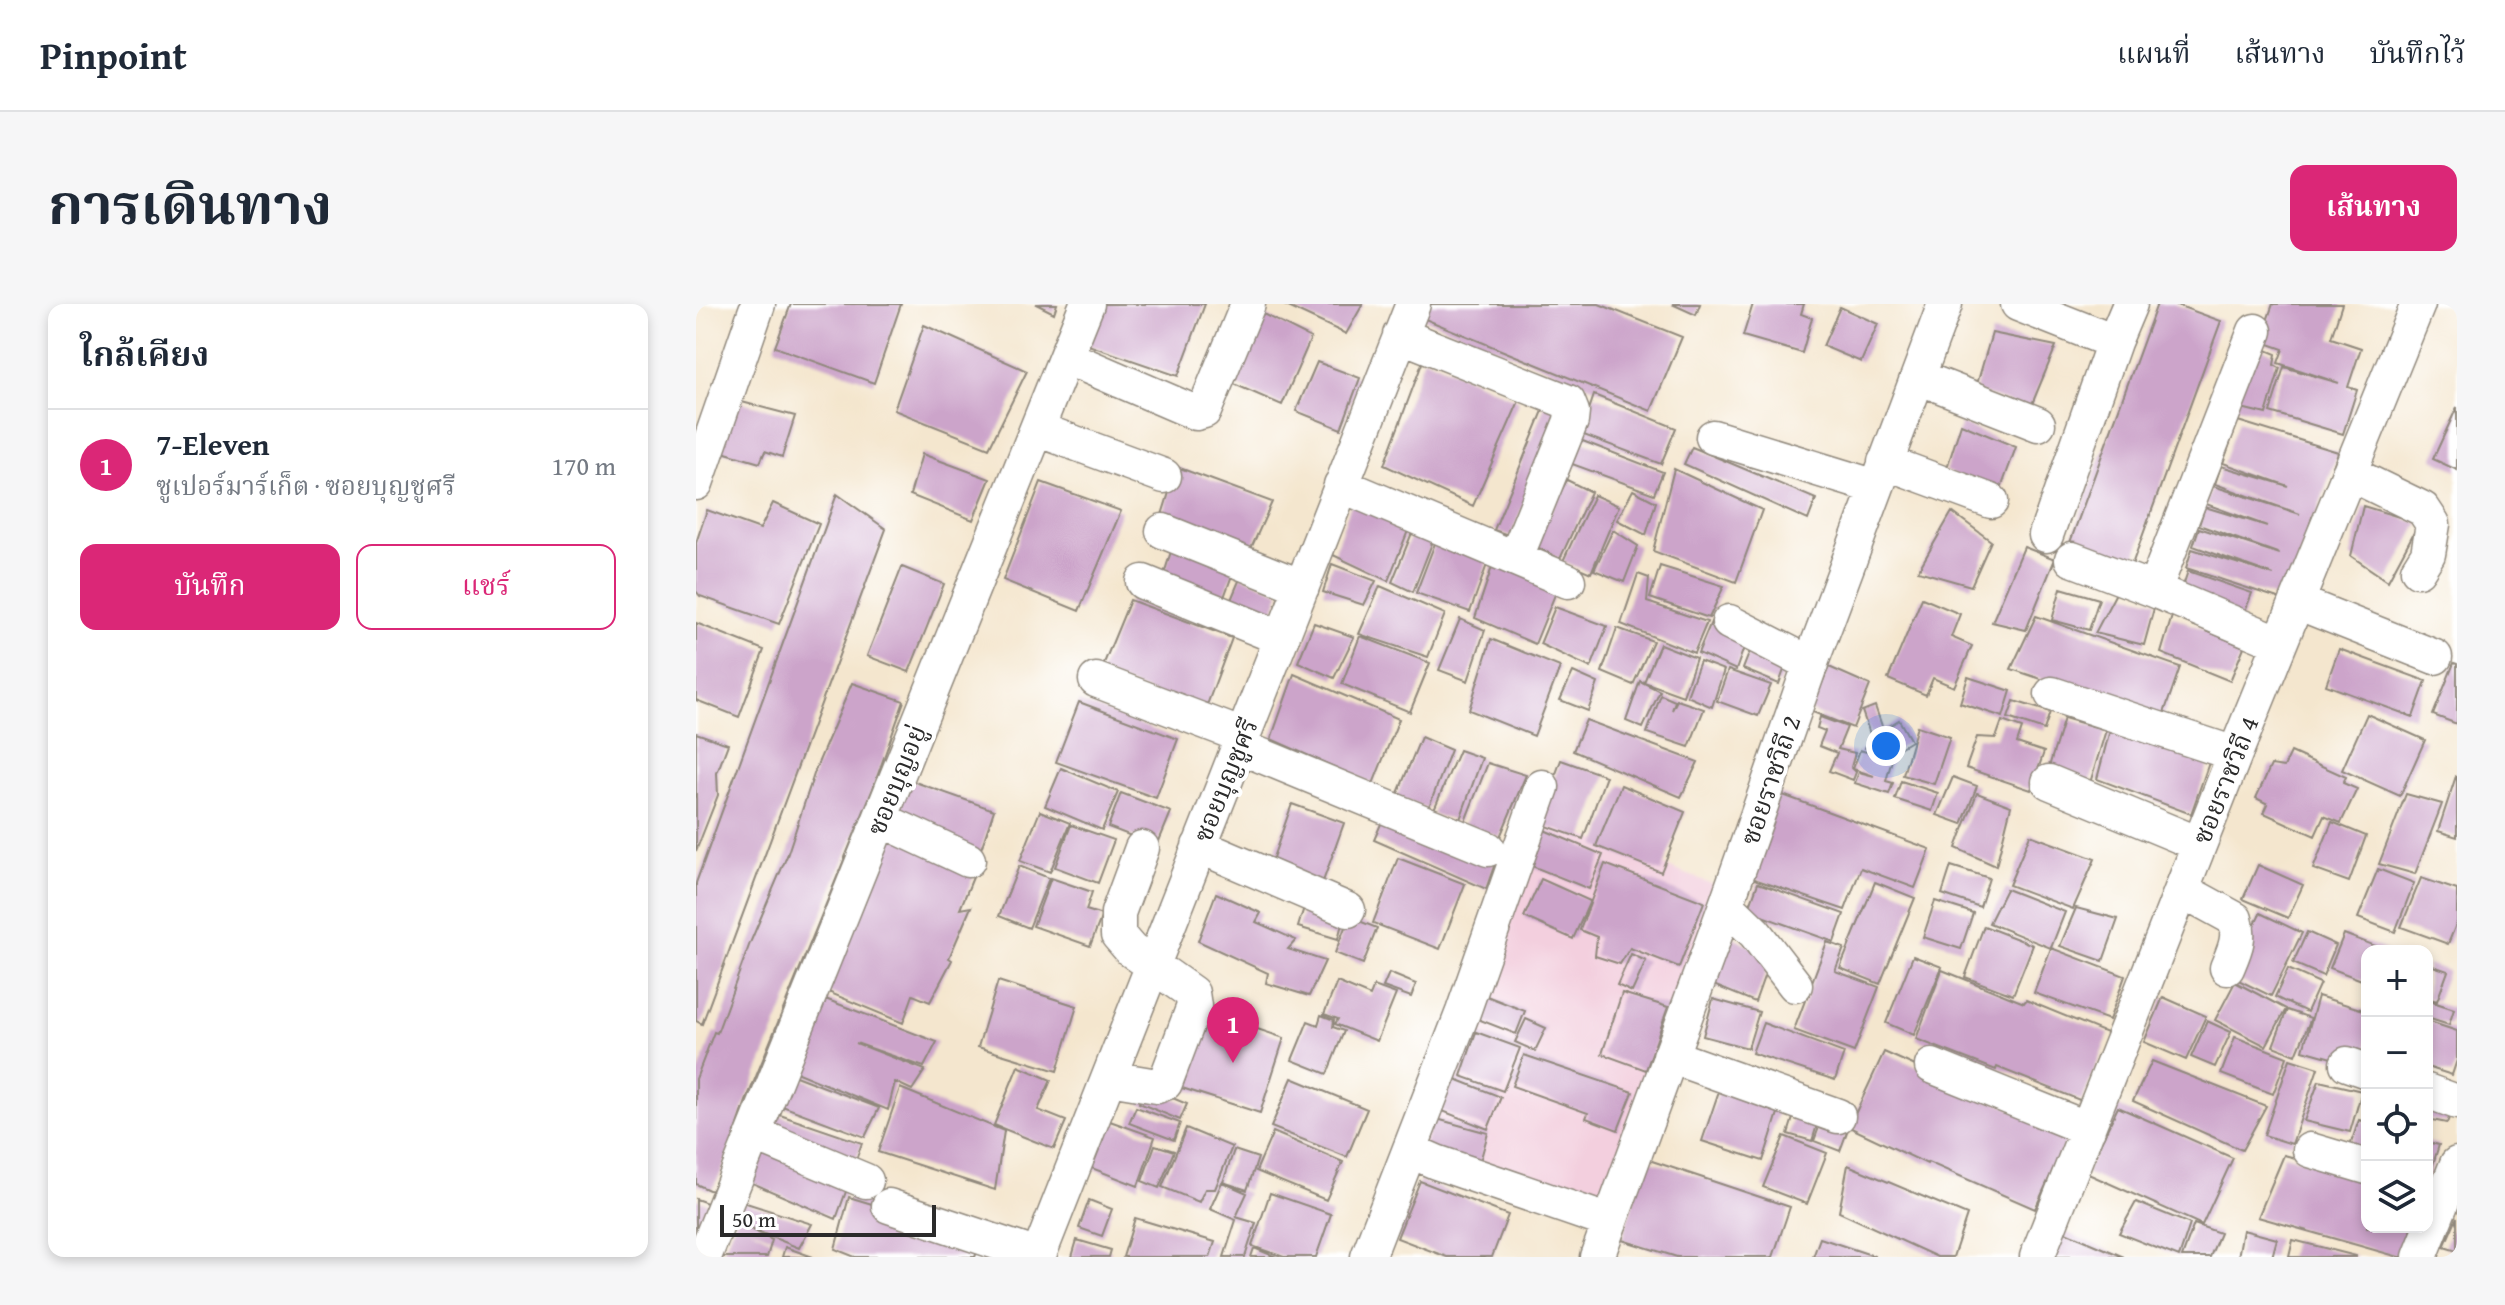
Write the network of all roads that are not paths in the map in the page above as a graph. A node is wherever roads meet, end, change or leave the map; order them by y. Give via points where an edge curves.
1 (758, 304) edge
2 (1087, 304) edge
3 (1248, 304) edge
4 (1945, 304) edge
5 (2018, 304) edge
6 (2130, 304) edge
7 (2418, 304) edge
8 (1406, 319) edge
9 (2255, 331) dead end
10 (2114, 342) junction
11 (1066, 357) junction
12 (1918, 377) junction
13 (2038, 424) dead end
14 (1037, 429) junction
15 (1713, 437) dead end
16 (2349, 473) junction
17 (1881, 475) junction
18 (1164, 476) dead end
19 (696, 483) edge
20 (1341, 485) junction
21 (1991, 501) dead end
22 (1163, 531) dead end
23 (2046, 535) dead end
24 (1516, 557) junction
25 (2072, 559) dead end
26 (2418, 570) dead end
27 (1568, 581) dead end
28 (1143, 582) dead end
29 (1302, 587) junction
30 (2154, 590) junction
31 (2297, 602) junction
32 (1729, 622) dead end
33 (1281, 638) junction
34 (2280, 643) junction
35 (2435, 657) dead end
36 (1811, 664) junction
37 (1096, 680) dead end
38 (2052, 694) dead end
39 (1240, 741) junction
40 (2235, 754) junction
41 (2049, 782) dead end
42 (1542, 787) dead end
43 (880, 819) junction
44 (2199, 844) junction
45 (1199, 846) junction
46 (1142, 848) dead end
47 (1488, 849) dead end
48 (968, 860) dead end
49 (2182, 890) junction
50 (1726, 905) junction
51 (1348, 910) dead end
52 (1152, 964) junction
53 (2227, 968) dead end
54 (1795, 985) dead end
55 (1670, 1056) junction
56 (1932, 1066) dead end
57 (1109, 1078) junction
58 (2433, 1093) edge
59 (2457, 1102) edge
60 (1838, 1116) dead end
61 (2088, 1129) junction
62 (754, 1134) junction
63 (2310, 1150) dead end
64 (1411, 1151) junction
65 (2361, 1165) edge
66 (2444, 1180) edge
67 (866, 1181) dead end
68 (889, 1206) dead end
69 (1610, 1222) junction
70 (1038, 1256) edge
71 (704, 1257) edge
72 (1368, 1257) edge
73 (1597, 1257) edge
74 (2037, 1257) edge
75 (2420, 1257) edge

1 - 19 street
2 - 11 street, ซอยบุญอยู่
3 - 11 street via 1204,411 1196,413
4 - 12 street, ซอยราชวิถี 2
5 - 10 street
6 - 10 street
7 - 16 street, ซอยราชวิถี 4
8 - 20 street, ซอยบุญชูศรี
8 - 24 street via 1568,402 1571,421
9 - 30 street
10 - 23 street
11 - 14 street, ซอยบุญอยู่
12 - 13 street
12 - 17 street, ซอยราชวิถี 2
14 - 18 street
14 - 43 street, ซอยบุญอยู่
15 - 17 street
16 - 26 street via 2423,509 2433,524 2428,554
16 - 31 street, ซอยราชวิถี 4
17 - 21 street
17 - 36 street, ซอยราชวิถี 2
20 - 24 street
20 - 29 street, ซอยบุญชูศรี
22 - 29 street
24 - 27 street
25 - 30 street
28 - 33 street
29 - 33 street, ซอยบุญชูศรี
30 - 34 street
31 - 34 street, ซอยราชวิถี 4
31 - 35 street
32 - 36 street
33 - 39 street, ซอยบุญชูศรี
34 - 40 street, ซอยราชวิถี 4
36 - 50 street, ซอยราชวิถี 2
37 - 39 street
38 - 40 street
39 - 45 street, ซอยบุญชูศรี
39 - 47 street
40 - 44 street, ซอยราชวิถี 4
41 - 44 street
42 - 64 street
43 - 48 street
43 - 62 street, ซอยบุญอยู่
44 - 49 street, ซอยราชวิถี 4
45 - 51 street
45 - 52 street, ซอยบุญชูศรี
46 - 52 street via 1117,925 1118,935 1131,950
49 - 53 street via 2235,919 2239,932
49 - 61 street, ซอยราชวิถี 4
50 - 54 street
50 - 55 street, ซอยราชวิถี 2
52 - 57 street, ซอยบุญชูศรี
52 - 57 street via 1192,993 1194,1006 1170,1070 1165,1083 1157,1086
55 - 60 street
55 - 69 street, ซอยราชวิถี 2
56 - 61 street
57 - 70 street, ซอยบุญชูศรี
58 - 59 street
61 - 74 street, ซอยราชวิถี 4
62 - 67 street
62 - 71 street, ซอยบุญอยู่
63 - 65 street
64 - 69 street
64 - 72 street
66 - 75 street
68 - 70 street
69 - 73 street, ซอยราชวิถี 2

